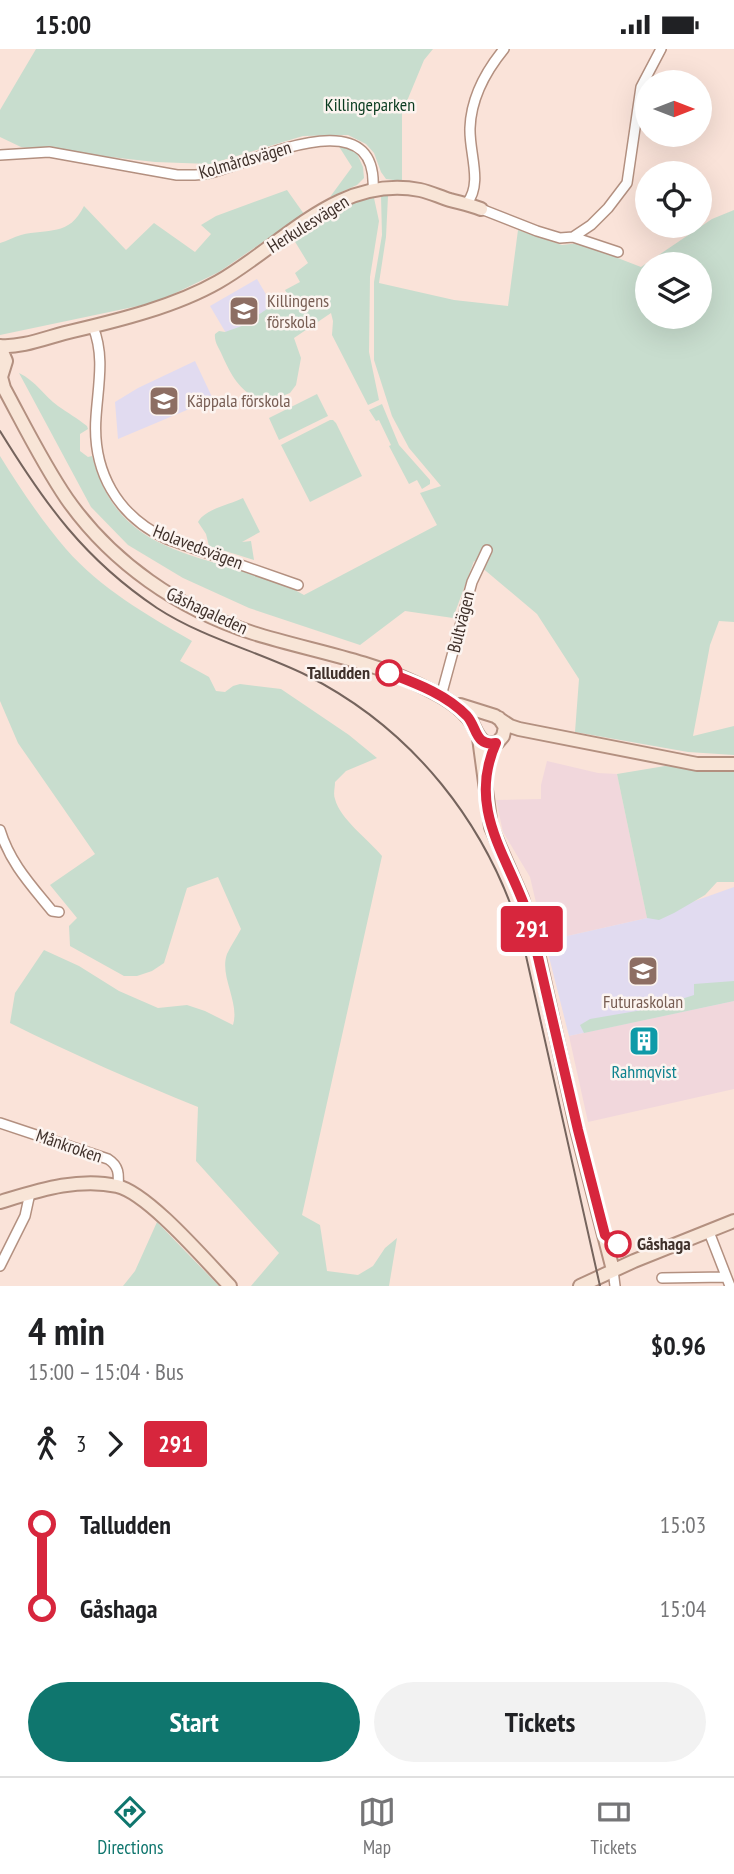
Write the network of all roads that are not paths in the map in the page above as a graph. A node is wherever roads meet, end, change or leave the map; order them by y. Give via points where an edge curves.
1 (505, 49) edge
2 (661, 49) edge
3 (0, 155) edge
4 (373, 190) junction
5 (467, 204) junction
6 (481, 209) joint
7 (573, 237) junction
8 (618, 252) dead end
9 (93, 327) junction
10 (46, 338) junction
11 (0, 346) edge
12 (3, 369) edge
13 (0, 398) edge
14 (27, 431) junction
15 (487, 550) dead end
16 (298, 585) dead end
17 (445, 699) junction
18 (493, 717) junction
19 (478, 736) junction
20 (498, 741) junction
21 (576, 741) junction
22 (734, 764) edge
23 (485, 788) junction
24 (0, 830) edge
25 (60, 912) dead end
26 (0, 1123) edge
27 (118, 1186) junction
28 (30, 1193) junction
29 (0, 1202) edge
30 (734, 1221) edge
31 (709, 1232) junction
32 (0, 1266) edge
33 (613, 1270) junction
34 (662, 1278) dead end
35 (728, 1282) edge
36 (230, 1286) edge
37 (580, 1286) edge
38 (615, 1286) edge

1 - 5 street via 489,67 474,101 470,128 475,182
2 - 7 street via 641,87 628,183 591,225
3 - 4 street, Kolmårdsvägen via 49,152 199,175 292,146 346,141 367,155 373,169
4 - 5 main road, Herkulesvägen via 419,190
4 - 9 main road, Herkulesvägen via 337,202 192,296
5 - 6 main road, Herkulesvägen
6 - 7 street, Herkulesvägen via 537,231
7 - 8 street, Herkulesvägen
9 - 10 main road, Herkulesvägen
9 - 16 street, Holavedsvägen via 101,356 97,455 114,496 133,518 158,535
10 - 11 main road, Herkulesvägen
10 - 12 main road, Herkulesvägen via 11,357
11 - 12 main road, Gåshagaleden via 5,353
12 - 14 main road, Gåshagaleden via 4,388
13 - 14 main road, Gåshagaleden
14 - 17 main road, Gåshagaleden via 85,523 123,561 163,591 251,632 389,673
15 - 17 street, Bultvägen via 472,582
17 - 18 main road, Gåshagaleden
17 - 19 main road, Gåshagaleden via 467,716
18 - 19 main road via 477,723
18 - 20 main road via 505,729
18 - 21 main road, Gåshagaleden via 514,728
19 - 20 main road via 486,743
19 - 23 main road
20 - 21 main road
20 - 23 main road via 489,759
21 - 22 main road, Gåshagaleden via 697,764
23 - 33 main road via 491,827 536,944
24 - 25 street via 15,865 52,911
26 - 27 street, Månkroken via 108,1159 118,1170
27 - 28 main road via 74,1184
27 - 36 main road via 145,1200
28 - 29 main road
28 - 32 street
30 - 31 main road
31 - 33 main road
31 - 35 street
33 - 37 main road
33 - 38 street
34 - 35 street

